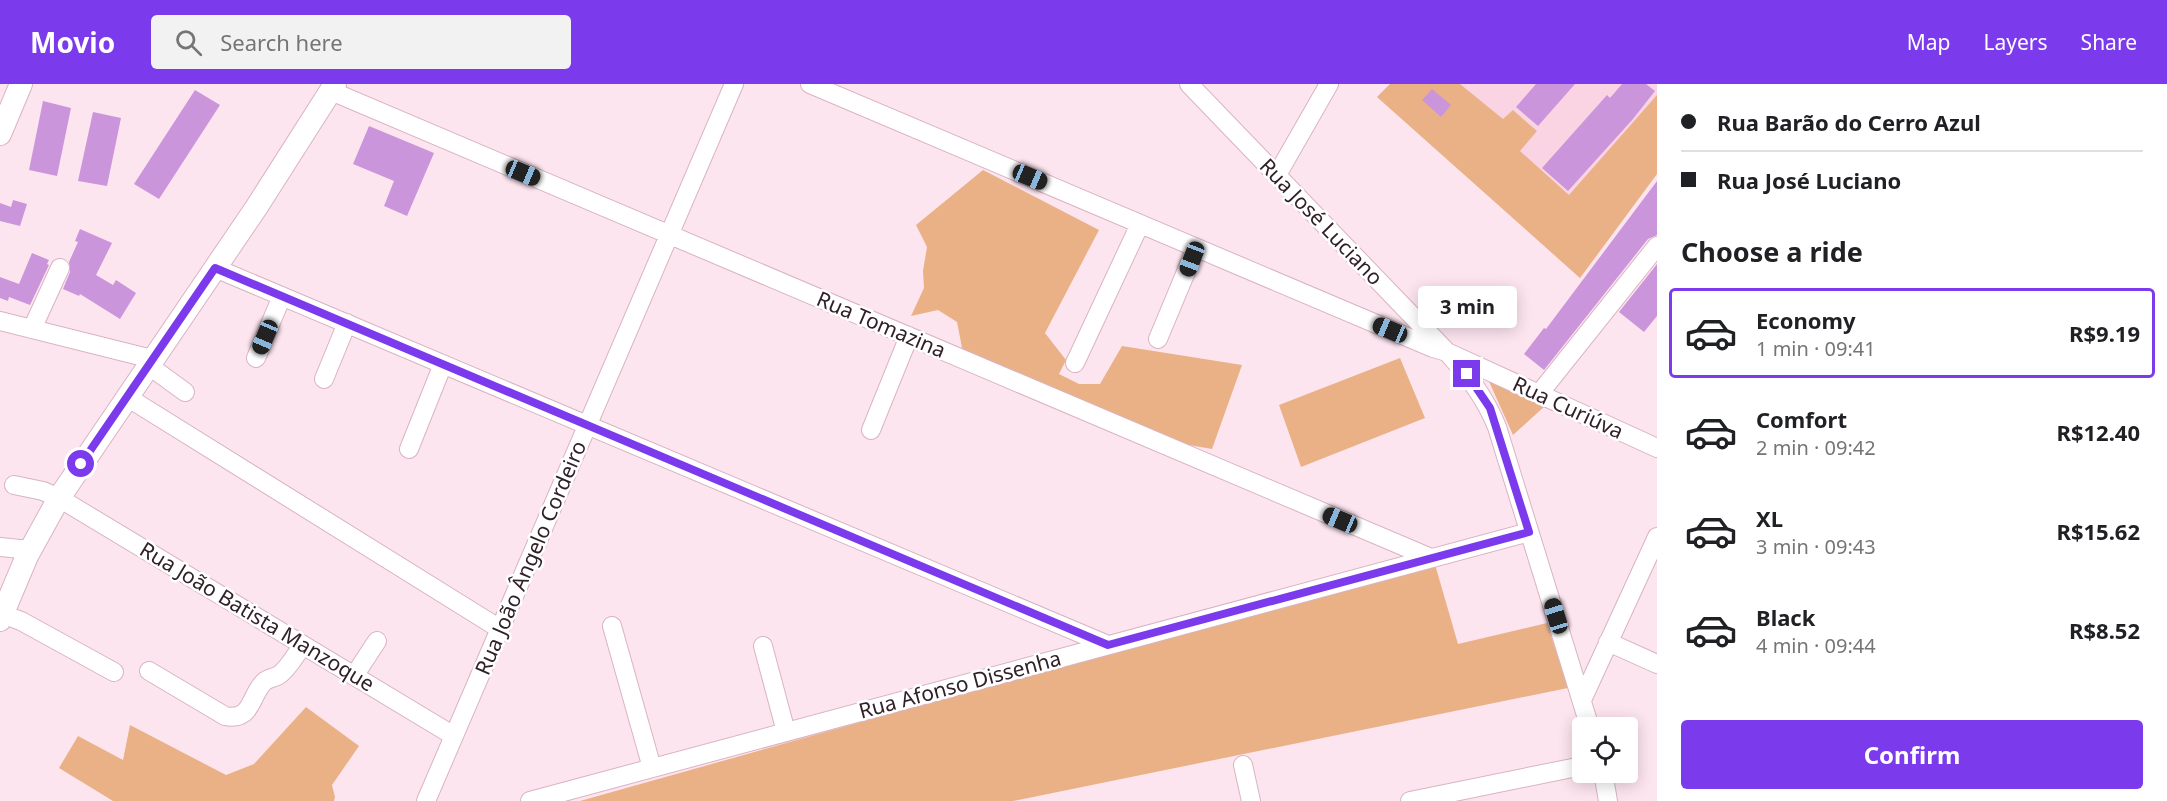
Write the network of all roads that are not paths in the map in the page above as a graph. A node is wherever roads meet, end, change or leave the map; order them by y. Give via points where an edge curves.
1 (21, 84) edge
2 (734, 84) edge
3 (810, 84) edge
4 (1189, 84) edge
5 (1329, 84) edge
6 (333, 88) edge
7 (0, 134) edge
8 (1277, 175) junction
9 (1140, 224) junction
10 (669, 235) junction
11 (1657, 246) edge
12 (1196, 248) junction
13 (60, 268) dead end
14 (215, 268) junction
15 (282, 296) junction
16 (0, 321) edge
17 (348, 323) junction
18 (32, 329) junction
19 (909, 336) junction
20 (1158, 339) dead end
21 (1447, 352) junction
22 (256, 358) dead end
23 (150, 362) junction
24 (1075, 363) dead end
25 (443, 364) junction
26 (324, 379) dead end
27 (185, 392) dead end
28 (1539, 394) junction
29 (127, 397) junction
30 (588, 425) junction
31 (872, 430) dead end
32 (1657, 448) edge
33 (409, 449) dead end
34 (14, 485) dead end
35 (59, 498) junction
36 (1529, 532) junction
37 (1657, 537) edge
38 (0, 547) edge
39 (30, 550) junction
40 (1431, 558) junction
41 (1, 617) edge
42 (612, 626) dead end
43 (500, 629) junction
44 (377, 641) dead end
45 (1608, 642) junction
46 (303, 645) junction
47 (1108, 645) junction
48 (763, 646) dead end
49 (1657, 664) edge
50 (149, 671) dead end
51 (114, 672) dead end
52 (354, 676) junction
53 (1582, 700) junction
54 (1587, 717) edge
55 (786, 732) junction
56 (454, 736) junction
57 (1243, 765) dead end
58 (1572, 767) edge
59 (652, 768) junction
60 (1605, 783) edge
61 (426, 801) edge
62 (530, 801) edge
63 (1251, 801) edge
64 (1410, 801) edge
65 (1608, 801) edge

1 - 7 main road
2 - 10 street, Rua João Ângelo Cordeiro
3 - 9 street, Rua Curiúva
4 - 8 street, Rua José Luciano
5 - 8 street
6 - 10 street, Rua Tomazina
6 - 14 main road
8 - 21 street, Rua José Luciano
9 - 12 street, Rua Curiúva
9 - 24 street
10 - 19 street, Rua Tomazina
10 - 30 street, Rua João Ângelo Cordeiro
11 - 28 street
12 - 20 street
12 - 21 street, Rua Curiúva
13 - 18 street
14 - 15 street
14 - 23 main road
15 - 17 street
15 - 22 street
16 - 18 street
17 - 25 street
17 - 26 street
18 - 23 street
19 - 31 street
19 - 40 street, Rua Tomazina
21 - 28 street, Rua Curiúva
21 - 36 street, Rua José Luciano via 1490,408
23 - 27 street
23 - 29 main road
25 - 30 street
25 - 33 street
28 - 32 street, Rua Curiúva
29 - 35 main road
29 - 43 street
30 - 43 street, Rua João Ângelo Cordeiro
30 - 47 street
34 - 35 street, Rua João Batista Manzoque
35 - 39 main road
35 - 46 street, Rua João Batista Manzoque
36 - 40 street, Rua Afonso Dissenha
36 - 53 street, Rua José Luciano
37 - 45 street
38 - 39 street
39 - 41 main road
40 - 47 street, Rua Afonso Dissenha
41 - 51 street via 21,621
42 - 59 street
43 - 56 street, Rua João Ângelo Cordeiro
44 - 52 street
45 - 49 street
45 - 53 street
46 - 50 street via 282,673 264,682 248,710 240,716 225,716
46 - 52 street, Rua João Batista Manzoque
47 - 55 street, Rua Afonso Dissenha
48 - 55 street
52 - 56 street, Rua João Batista Manzoque
53 - 54 street, Rua José Luciano
55 - 59 street, Rua Afonso Dissenha
56 - 61 street, Rua João Ângelo Cordeiro
57 - 63 street
58 - 64 street
59 - 62 street, Rua Afonso Dissenha
60 - 65 street

